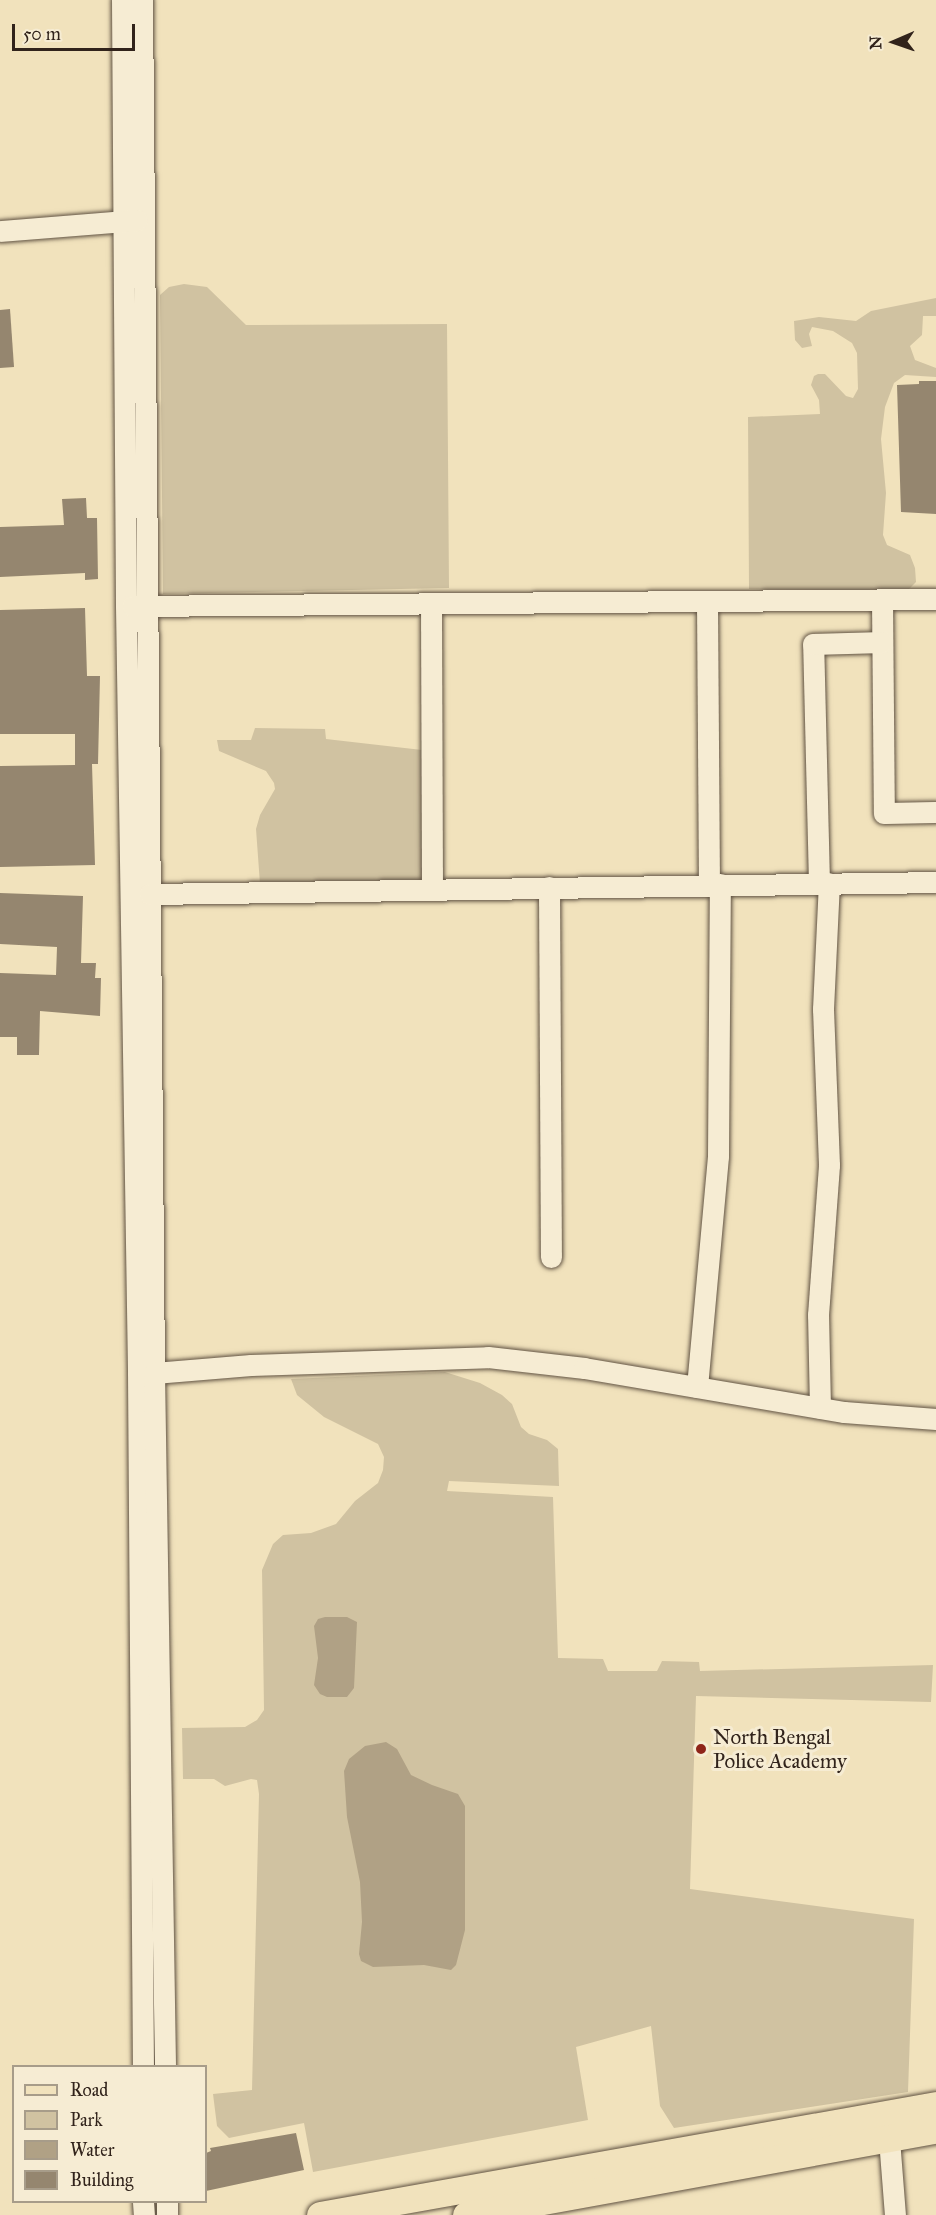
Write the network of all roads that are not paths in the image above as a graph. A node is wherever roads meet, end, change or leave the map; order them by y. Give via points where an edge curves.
1 (122, 0) edge
2 (142, 0) edge
3 (133, 220) junction
4 (0, 231) edge
5 (882, 599) junction
6 (936, 599) edge
7 (707, 601) junction
8 (431, 603) junction
9 (136, 606) junction
10 (882, 642) junction
11 (936, 812) edge
12 (936, 882) edge
13 (824, 883) junction
14 (715, 884) junction
15 (549, 887) junction
16 (432, 889) junction
17 (150, 894) junction
18 (551, 1257) dead end
19 (154, 1372) junction
20 (697, 1387) junction
21 (820, 1408) junction
22 (936, 1419) edge
23 (142, 2065) edge
24 (165, 2065) edge
25 (936, 2105) edge
26 (936, 2130) edge
27 (889, 2139) junction
28 (320, 2215) edge
29 (466, 2215) edge
30 (895, 2215) edge

1 - 3 street
2 - 3 street
3 - 4 street
3 - 9 street
5 - 6 street
5 - 7 street
5 - 10 street
7 - 8 street
7 - 14 street
8 - 9 street
8 - 16 street
9 - 17 street
9 - 23 street
10 - 11 street via 884,813
10 - 13 street via 813,644
12 - 13 street
13 - 14 street
13 - 21 street via 823,1009 830,1165 818,1315
14 - 15 street
14 - 20 street via 718,1156
15 - 16 street
15 - 18 street
16 - 17 street
17 - 19 street
19 - 20 street via 488,1357
19 - 24 street
20 - 21 street
21 - 22 street
25 - 28 main road
26 - 27 main road
27 - 29 main road
27 - 30 street

